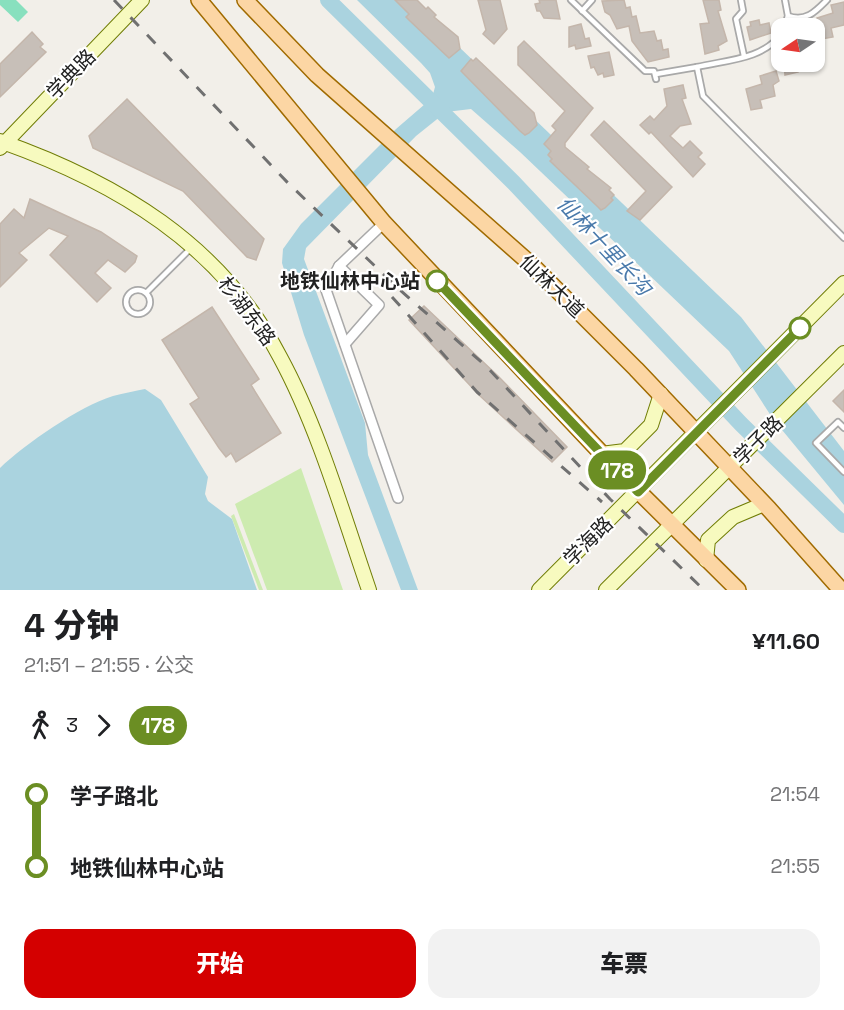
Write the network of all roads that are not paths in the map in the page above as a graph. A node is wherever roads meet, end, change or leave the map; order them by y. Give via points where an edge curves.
1 (142, 0) edge
2 (199, 0) edge
3 (245, 0) edge
4 (571, 0) edge
5 (592, 0) edge
6 (741, 0) edge
7 (785, 0) edge
8 (827, 0) edge
9 (582, 11) junction
10 (788, 16) joint
11 (771, 45) edge
12 (744, 57) junction
13 (697, 67) junction
14 (2, 144) edge
15 (384, 224) junction
16 (844, 238) edge
17 (193, 246) junction
18 (339, 266) junction
19 (844, 283) edge
20 (146, 293) junction
21 (345, 344) junction
22 (844, 353) edge
23 (660, 394) junction
24 (844, 428) edge
25 (696, 432) junction
26 (601, 454) junction
27 (730, 468) junction
28 (844, 472) edge
29 (638, 492) junction
30 (398, 498) dead end
31 (764, 504) junction
32 (672, 527) junction
33 (706, 560) junction
34 (369, 590) edge
35 (538, 590) edge
36 (606, 590) edge
37 (738, 590) edge
38 (841, 590) edge

1 - 14 main road, 学典路
2 - 15 main road
3 - 23 main road, 仙林大道 via 317,75 534,267
4 - 9 lane
5 - 9 lane
6 - 12 lane via 743,11 736,19
7 - 10 lane
8 - 10 lane via 810,16
9 - 13 lane via 645,71 651,69 656,76
11 - 12 lane
12 - 13 lane
13 - 16 lane via 702,96
14 - 17 main road, 杉湖东路 via 44,156 124,195
15 - 18 street
15 - 26 main road
17 - 20 lane
17 - 34 main road, 杉湖东路 via 239,296 280,356 300,399
18 - 21 street via 326,290
18 - 21 street via 378,305
19 - 25 main road
20 - 20 lane via 129,293 128,309 135,314 147,310 150,302
21 - 30 street
22 - 27 main road, 学子路
23 - 25 main road, 仙林大道
23 - 26 main road via 651,425 645,432 625,451
24 - 28 lane via 838,422 816,443
25 - 27 main road, 仙林大道
25 - 29 main road
26 - 29 main road
27 - 31 main road, 仙林大道
27 - 32 main road, 学子路
29 - 32 main road
29 - 35 main road, 学海路
31 - 33 main road via 733,517 708,540
31 - 38 main road, 仙林大道
32 - 33 main road
32 - 36 main road
33 - 37 main road

